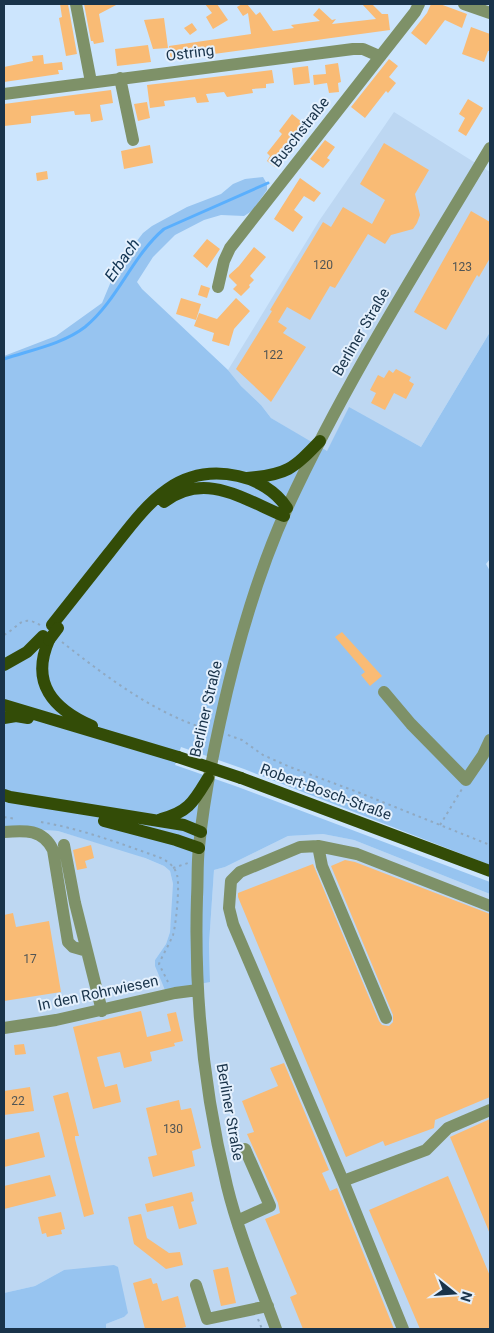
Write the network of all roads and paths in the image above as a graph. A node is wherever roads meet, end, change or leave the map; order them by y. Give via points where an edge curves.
1 (76, 4) edge
2 (419, 4) edge
3 (464, 4) edge
4 (490, 14) edge
5 (379, 56) junction
6 (120, 78) junction
7 (91, 82) junction
8 (4, 94) edge
9 (133, 140) dead end
10 (490, 148) edge
11 (218, 287) dead end
12 (320, 441) junction
13 (247, 478) junction
14 (285, 512) junction
15 (51, 633) junction
16 (4, 635) edge
17 (4, 666) edge
18 (384, 692) dead end
19 (4, 696) edge
20 (4, 705) edge
21 (4, 718) edge
22 (63, 724) junction
23 (218, 732) junction
24 (111, 734) junction
25 (490, 740) edge
26 (149, 748) junction
27 (208, 778) junction
28 (466, 780) junction
29 (4, 795) edge
30 (4, 802) edge
31 (4, 817) edge
32 (23, 820) dead end
33 (156, 820) junction
34 (42, 822) dead end
35 (440, 825) junction
36 (4, 832) edge
37 (201, 832) junction
38 (64, 845) dead end
39 (490, 845) edge
40 (318, 846) junction
41 (198, 848) junction
42 (490, 871) edge
43 (490, 906) edge
44 (87, 951) junction
45 (198, 990) junction
46 (174, 993) junction
47 (102, 1011) junction
48 (386, 1018) dead end
49 (4, 1028) edge
50 (490, 1110) edge
51 (245, 1149) dead end
52 (343, 1181) junction
53 (237, 1221) junction
54 (196, 1285) dead end
55 (268, 1306) junction
56 (276, 1329) edge
57 (403, 1329) edge

1 - 7 street
2 - 5 street, Buschstraße
3 - 4 street
5 - 6 street, Ostring via 363,49 353,49
5 - 11 street, Buschstraße via 230,248
6 - 7 street, Ostring
6 - 9 street
7 - 8 street, Ostring
10 - 12 street, Berliner Straße via 360,364
12 - 13 main road via 290,469
12 - 14 street, Berliner Straße
13 - 14 main road via 281,498
13 - 15 main road via 211,472 170,487 140,513
14 - 15 main road via 209,487 189,488 175,494 147,516
14 - 23 street, Berliner Straße via 239,642
15 - 16 path via 38,623 27,620
15 - 17 main road
15 - 23 path via 150,704 190,724
15 - 24 main road via 42,667 48,693 69,714
18 - 28 street
19 - 24 main road, Robert-Bosch-Straße
20 - 22 main road, Robert-Bosch-Straße
21 - 22 main road via 16,716
22 - 26 main road, Robert-Bosch-Straße
23 - 27 street, Berliner Straße
23 - 35 path via 242,740 263,755 290,767
24 - 26 main road, Robert-Bosch-Straße
25 - 28 street
26 - 42 main road, Robert-Bosch-Straße, bridge via 241,778
27 - 33 main road via 187,808 176,815
27 - 37 street, Berliner Straße
28 - 35 path
29 - 33 main road
30 - 41 main road via 115,823
31 - 32 path
33 - 37 main road
34 - 46 path via 94,835 161,858 174,868 178,883 174,932 159,964
35 - 39 path
36 - 44 street via 37,834 49,842 68,942
37 - 41 street, Berliner Straße
38 - 44 street
40 - 43 street via 358,854
40 - 48 street via 322,866
40 - 52 street via 300,847 240,872 231,881 228,908 232,924
41 - 45 street, Berliner Straße
44 - 47 street
45 - 46 street, In den Rohrwiesen
45 - 53 street, Berliner Straße via 216,1138
46 - 47 street, In den Rohrwiesen
47 - 49 street, In den Rohrwiesen
50 - 52 street via 448,1128 426,1150
51 - 53 street via 270,1206
52 - 57 street
53 - 55 street, Berliner Straße
54 - 55 street via 207,1320
55 - 56 street, Berliner Straße

